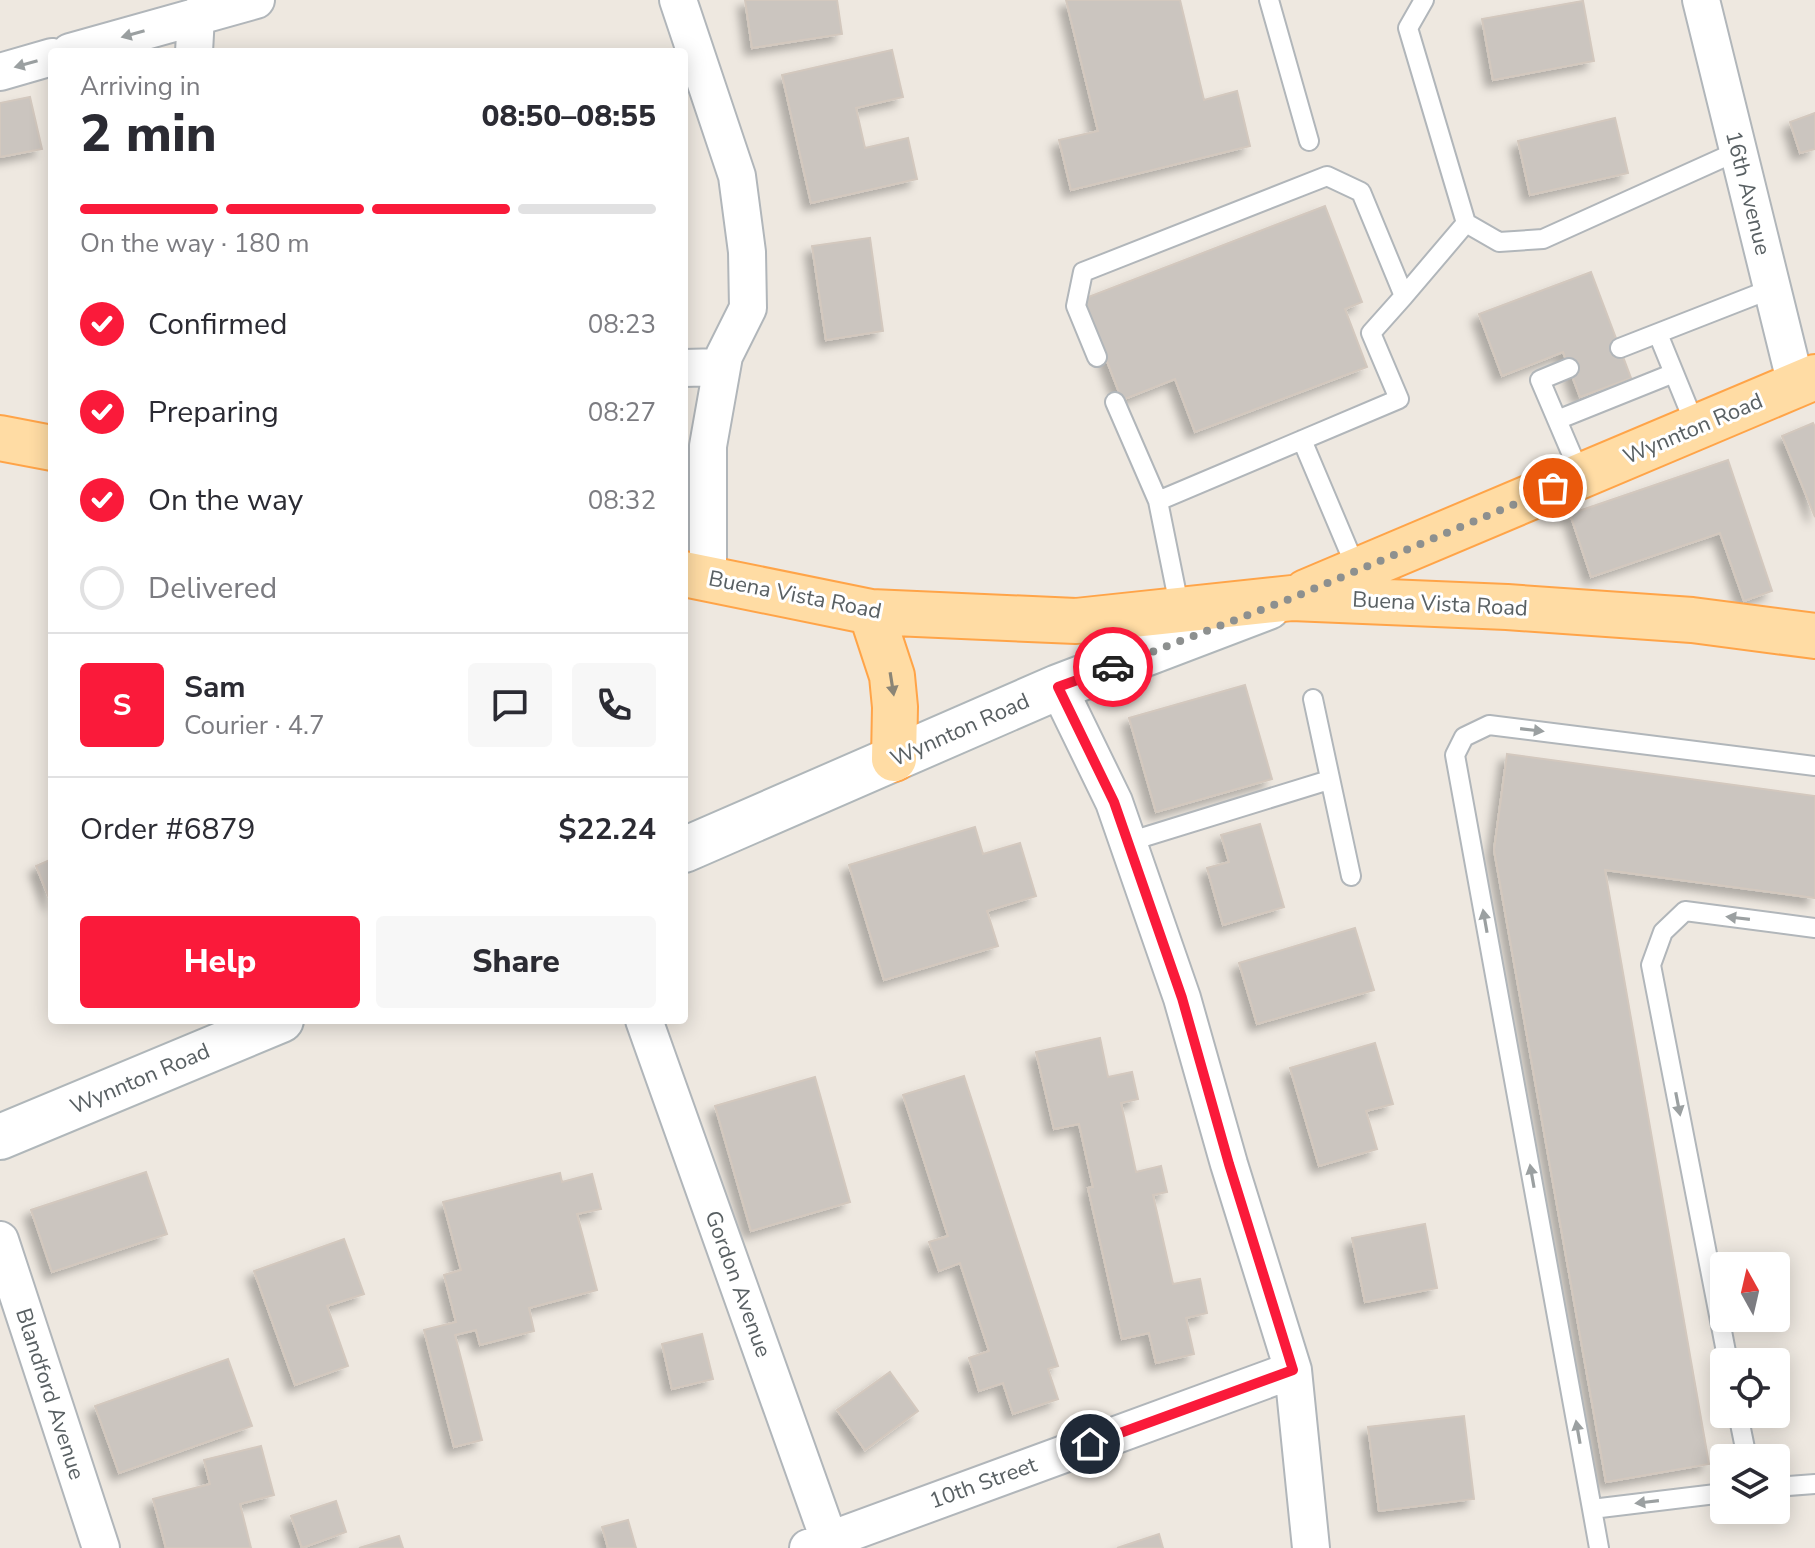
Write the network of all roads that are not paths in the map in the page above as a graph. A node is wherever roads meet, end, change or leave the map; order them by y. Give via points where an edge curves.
1 (256, 0) edge
2 (678, 0) edge
3 (1269, 0) edge
4 (1424, 0) edge
5 (1701, 0) edge
6 (196, 16) junction
7 (84, 48) edge
8 (194, 48) edge
9 (48, 58) edge
10 (0, 72) edge
11 (1309, 141) dead end
12 (1738, 151) junction
13 (1466, 223) junction
14 (1771, 289) junction
15 (1404, 296) junction
16 (1658, 334) junction
17 (1620, 348) dead end
18 (1097, 357) dead end
19 (722, 367) junction
20 (688, 368) edge
21 (1569, 368) dead end
22 (1674, 373) junction
23 (1805, 381) edge
24 (1115, 402) dead end
25 (1557, 420) junction
26 (1696, 428) junction
27 (0, 438) edge
28 (1302, 440) junction
29 (48, 447) edge
30 (1581, 476) junction
31 (1158, 501) junction
32 (1357, 570) junction
33 (696, 577) edge
34 (1292, 598) junction
35 (1180, 610) junction
36 (871, 612) junction
37 (1815, 636) edge
38 (1058, 687) junction
39 (1313, 699) dead end
40 (894, 759) junction
41 (1815, 766) edge
42 (1329, 780) junction
43 (1128, 842) junction
44 (688, 848) edge
45 (1351, 876) dead end
46 (1815, 928) edge
47 (271, 1024) edge
48 (645, 1024) edge
49 (0, 1137) edge
50 (0, 1240) edge
51 (1725, 1348) edge
52 (1293, 1370) junction
53 (1815, 1484) edge
54 (1790, 1486) edge
55 (1710, 1495) edge
56 (1592, 1509) junction
57 (823, 1545) edge
58 (101, 1548) edge
59 (1311, 1548) edge
60 (1599, 1548) edge

1 - 6 street
2 - 19 street via 737,176 747,252 748,308
3 - 11 lane
4 - 13 lane via 1408,28
5 - 12 street, 16th Avenue
6 -> 7 street
6 - 8 street
9 -> 10 street
12 - 13 lane via 1543,239 1499,242
12 - 14 street, 16th Avenue
13 - 15 lane
14 - 16 lane
14 - 23 street, 16th Avenue
15 - 18 lane via 1361,192 1327,176 1083,272 1076,306
15 - 28 lane via 1371,333 1399,399
16 - 17 lane
16 - 22 lane
19 - 20 street
19 - 33 street via 708,446
21 - 25 lane via 1540,380
22 - 25 lane
22 - 26 lane
23 - 26 main road, Wynnton Road
24 - 31 lane
25 - 30 lane
26 - 30 main road, Wynnton Road
27 - 29 main road
28 - 31 lane
28 - 32 lane
30 - 32 main road, Wynnton Road
31 - 35 lane
32 - 34 main road, Wynnton Road
33 - 36 main road, Buena Vista Road
34 - 35 main road, Buena Vista Road
34 - 37 main road, Buena Vista Road via 1677,619
34 - 38 main road, Wynnton Road
35 - 36 main road, Buena Vista Road via 1076,621
36 -> 40 main road via 892,676
38 - 40 main road, Wynnton Road
38 - 43 street
39 - 42 lane
40 - 44 main road, Wynnton Road
56 -> 41 lane via 1455,755 1464,737 1489,725
42 - 43 lane
42 - 45 lane
43 - 52 street via 1182,998
46 -> 51 lane via 1685,911 1663,932 1651,965
47 - 49 main road, Wynnton Road
48 - 57 street, Gordon Avenue
50 - 58 street, Blandford Avenue
52 - 57 street, 10th Street
52 - 59 street
53 - 54 lane
55 -> 56 lane
56 - 60 lane

